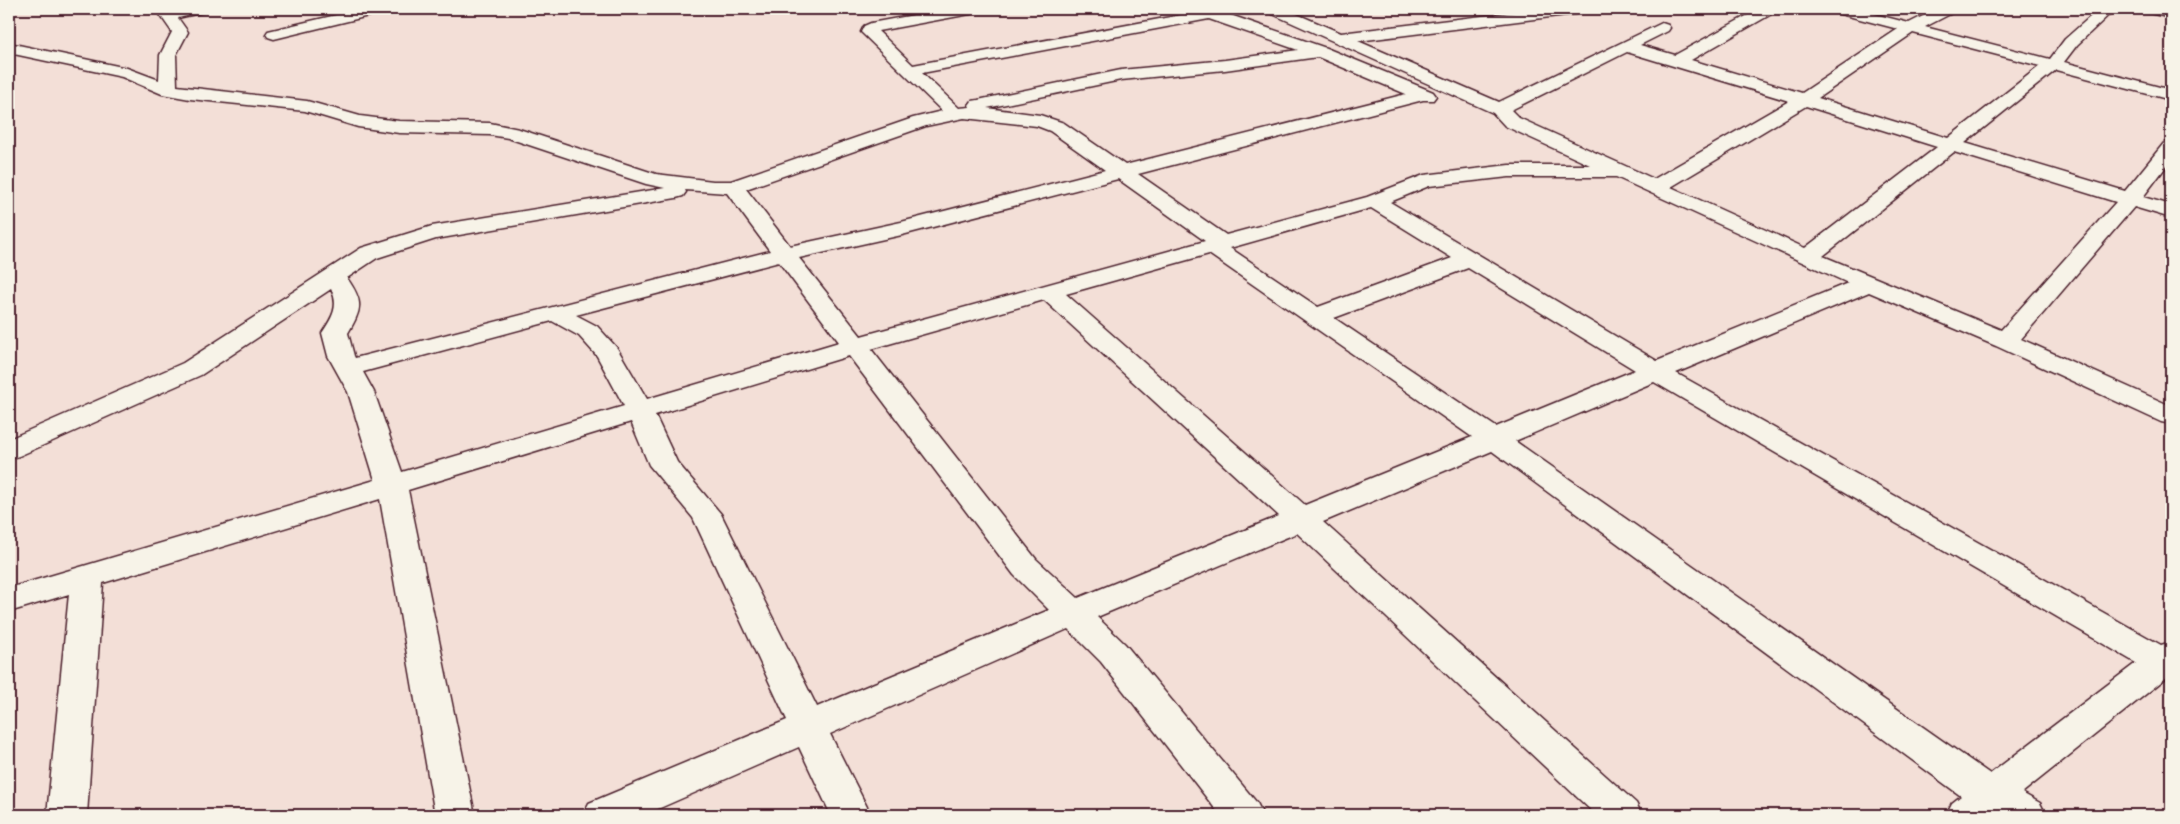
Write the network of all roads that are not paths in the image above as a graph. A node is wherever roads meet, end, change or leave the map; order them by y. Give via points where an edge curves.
1 (199, 9) edge
2 (380, 9) edge
3 (970, 9) edge
4 (1274, 9) edge
5 (1575, 9) edge
6 (1770, 9) edge
7 (1838, 9) edge
8 (1949, 9) edge
9 (2108, 9) edge
10 (2150, 9) edge
11 (1206, 11) edge
12 (166, 12) edge
13 (2171, 13) edge
14 (1912, 27) junction
15 (1662, 28) dead end
16 (274, 34) dead end
17 (1339, 38) junction
18 (1626, 46) junction
19 (9, 48) edge
20 (1320, 52) junction
21 (1678, 61) junction
22 (2055, 63) junction
23 (911, 70) junction
24 (168, 90) junction
25 (2171, 95) edge
26 (1804, 100) junction
27 (1439, 101) junction
28 (953, 112) junction
29 (1505, 116) junction
30 (1952, 143) junction
31 (2171, 147) edge
32 (1121, 171) junction
33 (1619, 171) junction
34 (723, 187) junction
35 (1656, 188) junction
36 (2130, 199) junction
37 (1374, 201) junction
38 (2171, 212) edge
39 (1218, 244) junction
40 (785, 254) junction
41 (1807, 257) junction
42 (1470, 259) junction
43 (334, 275) junction
44 (1869, 283) junction
45 (1049, 292) junction
46 (555, 313) junction
47 (1316, 316) junction
48 (2005, 341) junction
49 (854, 346) junction
50 (347, 368) junction
51 (1656, 372) junction
52 (640, 411) junction
53 (2171, 416) edge
54 (1494, 439) junction
55 (9, 450) edge
56 (392, 486) junction
57 (1302, 519) junction
58 (88, 578) junction
59 (9, 600) edge
60 (1072, 614) junction
61 (2167, 659) edge
62 (807, 727) junction
63 (1979, 806) edge
64 (67, 815) edge
65 (456, 815) edge
66 (603, 815) edge
67 (851, 815) edge
68 (1243, 815) edge
69 (1622, 815) edge
70 (2026, 815) edge

1 - 12 street
2 - 16 street
3 - 23 street via 870,29 869,32
4 - 17 street
5 - 17 street
6 - 21 street
7 - 14 street
8 - 14 street
9 - 22 street via 2071,42
10 - 13 street
11 - 20 street
11 - 23 street
12 - 24 street via 180,32 168,55
14 - 22 street
14 - 26 street
15 - 18 street
17 - 29 street
18 - 21 street
18 - 29 street
19 - 24 street via 127,73
20 - 27 street
20 - 28 street via 1121,75
21 - 26 street
22 - 25 street
22 - 30 street
23 - 28 street
24 - 34 street via 307,106 358,121 399,126 490,129 512,133 646,178
26 - 30 street
26 - 35 street
27 - 29 street via 1470,114
27 - 32 street
28 - 32 street via 1040,121 1057,127
28 - 34 street
29 - 33 street
30 - 36 street
30 - 41 street
31 - 36 street
32 - 39 street
32 - 40 street via 902,228
33 - 35 street
33 - 37 street via 1509,171 1440,178
34 - 40 street
34 - 43 street via 643,196 432,233 369,253
35 - 41 street
36 - 38 street
36 - 48 street
37 - 39 street
37 - 42 street
39 - 45 street
39 - 47 street
40 - 46 street
40 - 49 street
41 - 44 street
42 - 47 street
42 - 51 street
43 - 50 street via 348,295 348,311 335,333 340,356
43 - 55 street via 192,369
44 - 48 street
44 - 51 street
45 - 49 street
45 - 57 street
46 - 50 street
46 - 52 street via 588,331 608,353
47 - 54 street
48 - 53 street
49 - 52 street
49 - 60 street via 1025,567
50 - 56 street via 361,392
51 - 54 street
51 - 61 street
52 - 56 street
52 - 62 street via 664,465 706,514
54 - 57 street
54 - 63 street
56 - 58 street
56 - 65 street
57 - 60 street
57 - 69 street
58 - 59 street
58 - 64 street
60 - 62 street
60 - 68 street via 1113,653
61 - 63 street
62 - 66 street
62 - 67 street
63 - 70 street

